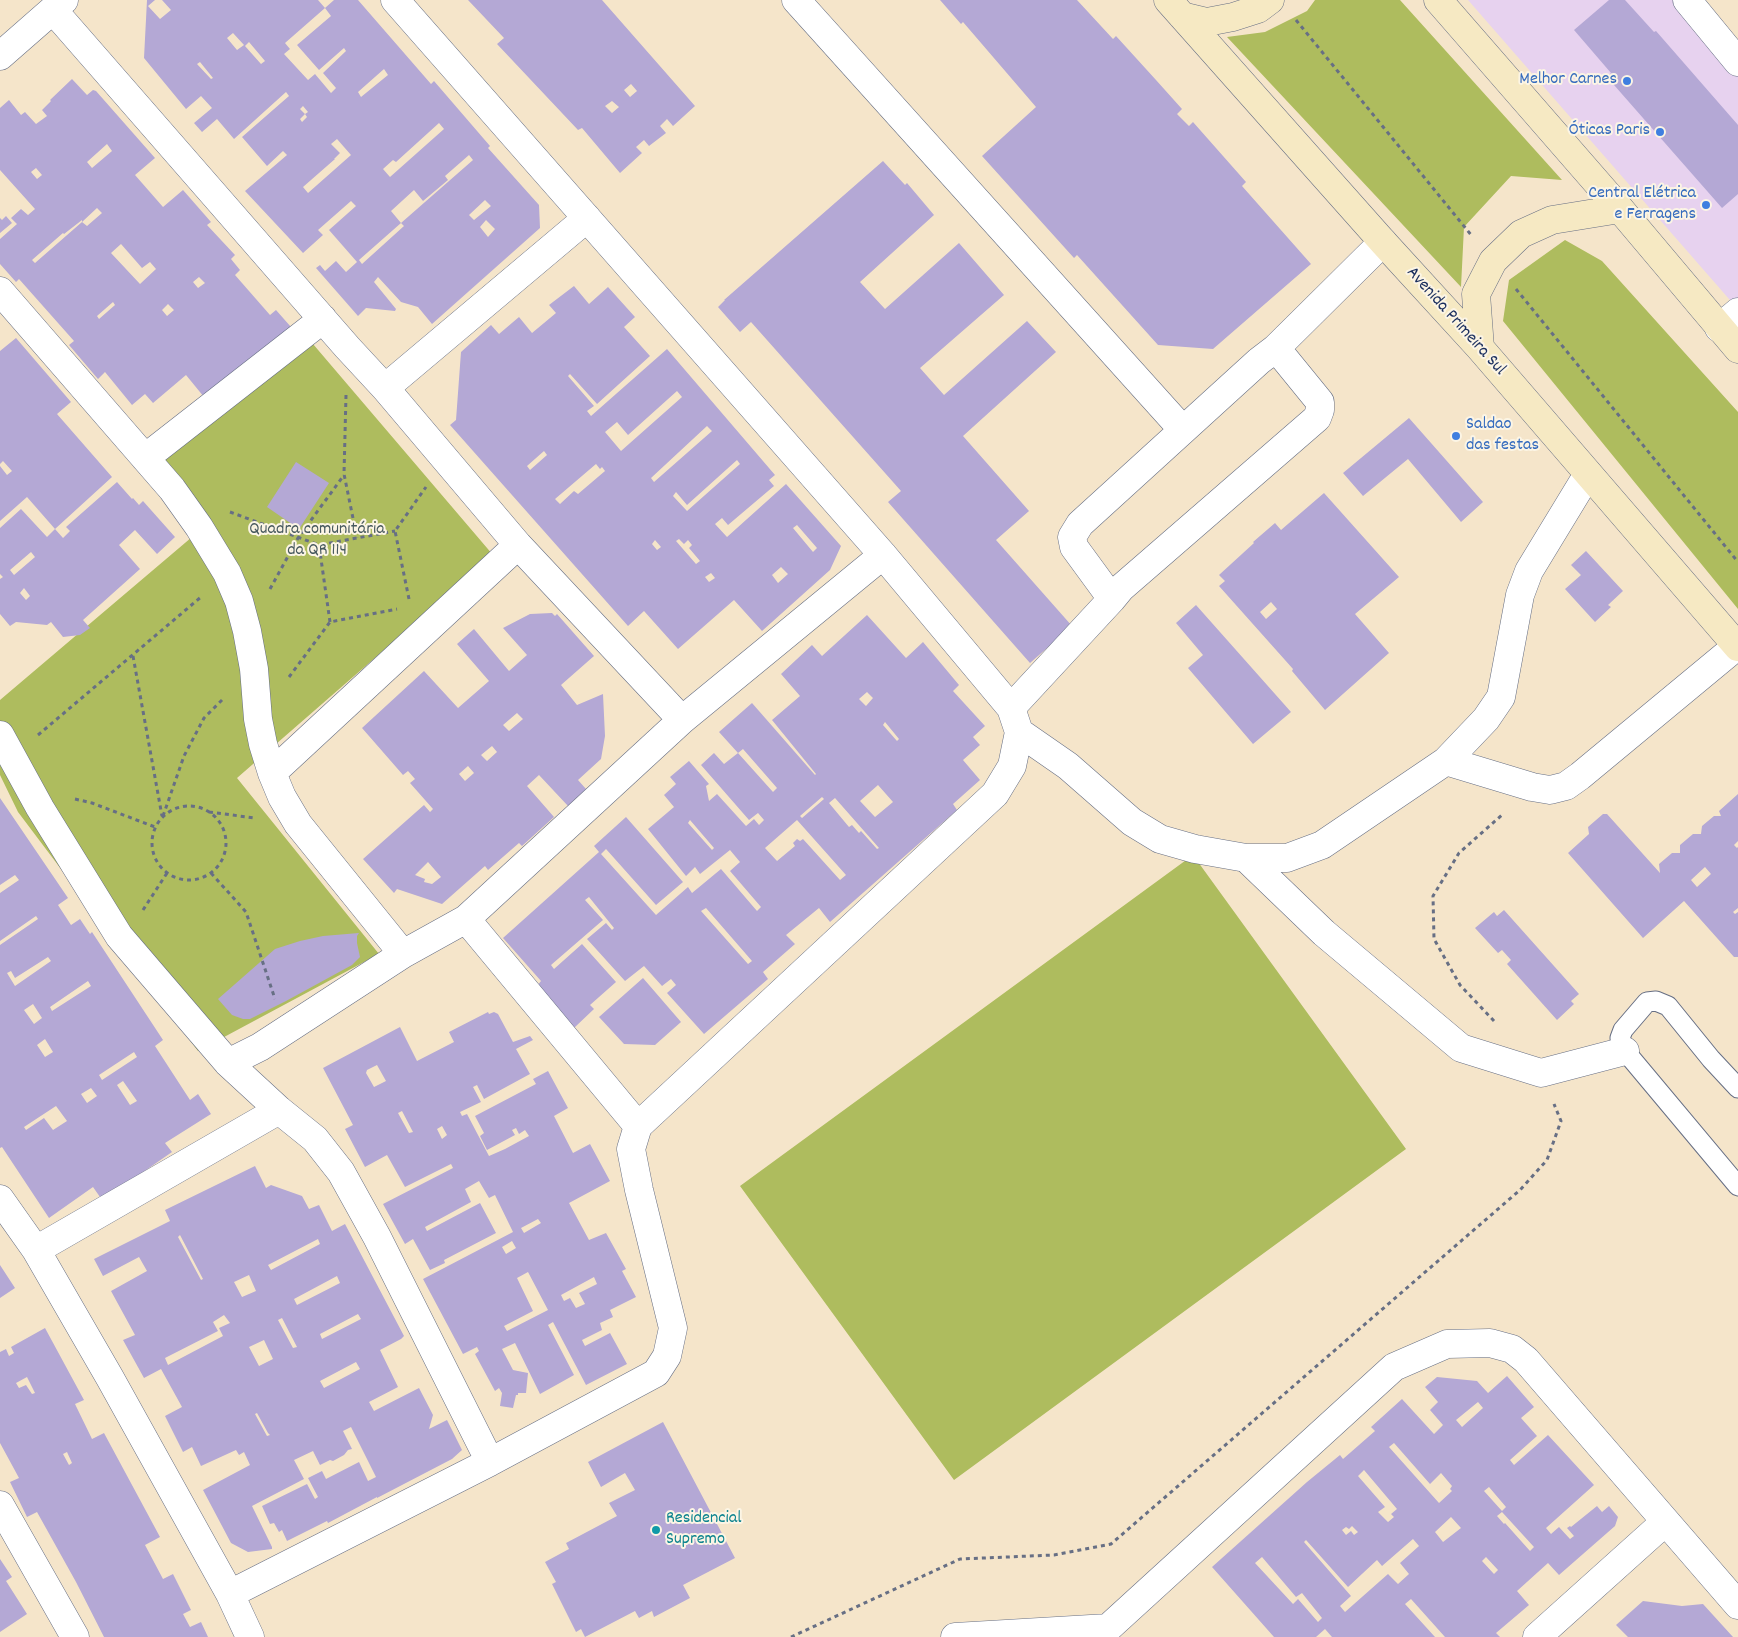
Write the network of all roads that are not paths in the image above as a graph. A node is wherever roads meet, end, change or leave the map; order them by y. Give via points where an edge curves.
1 (395, 0) edge
2 (796, 0) edge
3 (1270, 0) edge
4 (1438, 0) edge
5 (1687, 0) edge
6 (59, 5) edge
7 (1175, 8) edge
8 (0, 56) edge
9 (1738, 62) edge
10 (1620, 209) junction
11 (587, 218) junction
12 (1384, 242) junction
13 (0, 291) edge
14 (323, 319) junction
15 (1729, 320) edge
16 (1276, 348) junction
17 (1480, 348) junction
18 (1738, 349) edge
19 (385, 388) junction
20 (1183, 430) junction
21 (145, 458) junction
22 (1588, 474) junction
23 (518, 545) junction
24 (883, 554) junction
25 (1112, 598) junction
26 (1737, 647) edge
27 (682, 720) junction
28 (1015, 720) junction
29 (0, 735) edge
30 (1446, 761) junction
31 (272, 773) junction
32 (1246, 858) junction
33 (466, 919) junction
34 (403, 954) junction
35 (1625, 1051) junction
36 (228, 1064) junction
37 (1738, 1088) edge
38 (279, 1110) junction
39 (638, 1126) junction
40 (1738, 1186) edge
41 (0, 1200) edge
42 (36, 1250) junction
43 (490, 1462) junction
44 (0, 1505) edge
45 (1665, 1522) junction
46 (230, 1594) junction
47 (1738, 1605) edge
48 (1112, 1632) edge
49 (75, 1637) edge
50 (250, 1637) edge
51 (955, 1637) edge
52 (1537, 1637) edge

1 - 11 street
2 - 20 street
3 - 7 main road via 1258,9 1207,22
4 - 10 main road
5 - 9 street
6 - 8 street
6 - 14 street
7 - 12 main road, Avenida Primeira Sul
10 - 15 main road
10 - 17 main road via 1552,220 1521,234 1493,261 1476,294
11 - 19 street
11 - 24 street
12 - 16 street
12 - 17 main road, Avenida Primeira Sul
13 - 21 street
14 - 19 street
14 - 21 street
15 - 18 main road
16 - 20 street
16 - 25 street via 1320,402 1317,418
17 - 22 main road, Avenida Primeira Sul
19 - 23 street
20 - 25 street via 1080,524 1072,537 1074,547
21 - 31 street via 199,527 227,573 239,601 254,669 258,719
22 - 26 main road, Avenida Primeira Sul
22 - 30 street via 1529,571 1520,596 1501,697 1486,719
23 - 27 street
23 - 31 street
24 - 27 street
24 - 28 street
25 - 28 street
26 - 30 street via 1566,786 1550,790 1532,787
27 - 33 street
28 - 32 street via 1132,822 1160,839
28 - 39 street via 1012,766 995,794
29 - 36 street via 40,808 119,936
30 - 32 street via 1322,845 1287,858
31 - 34 street via 298,824
32 - 35 street via 1324,933 1461,1048 1541,1073
33 - 34 street
33 - 39 street
34 - 36 street via 260,1047
35 - 37 lane via 1620,1038 1623,1030 1647,1002 1656,1002 1668,1006
35 - 40 lane
36 - 38 street
38 - 42 street
38 - 43 street via 315,1139 341,1172 378,1237
39 - 43 street via 631,1149 673,1328 667,1356 656,1373
41 - 42 street
42 - 46 street
43 - 46 street
44 - 49 street
45 - 47 street
45 - 48 street via 1526,1360 1512,1349 1490,1343 1447,1344 1394,1367
45 - 52 street
46 - 50 street
48 - 51 street

